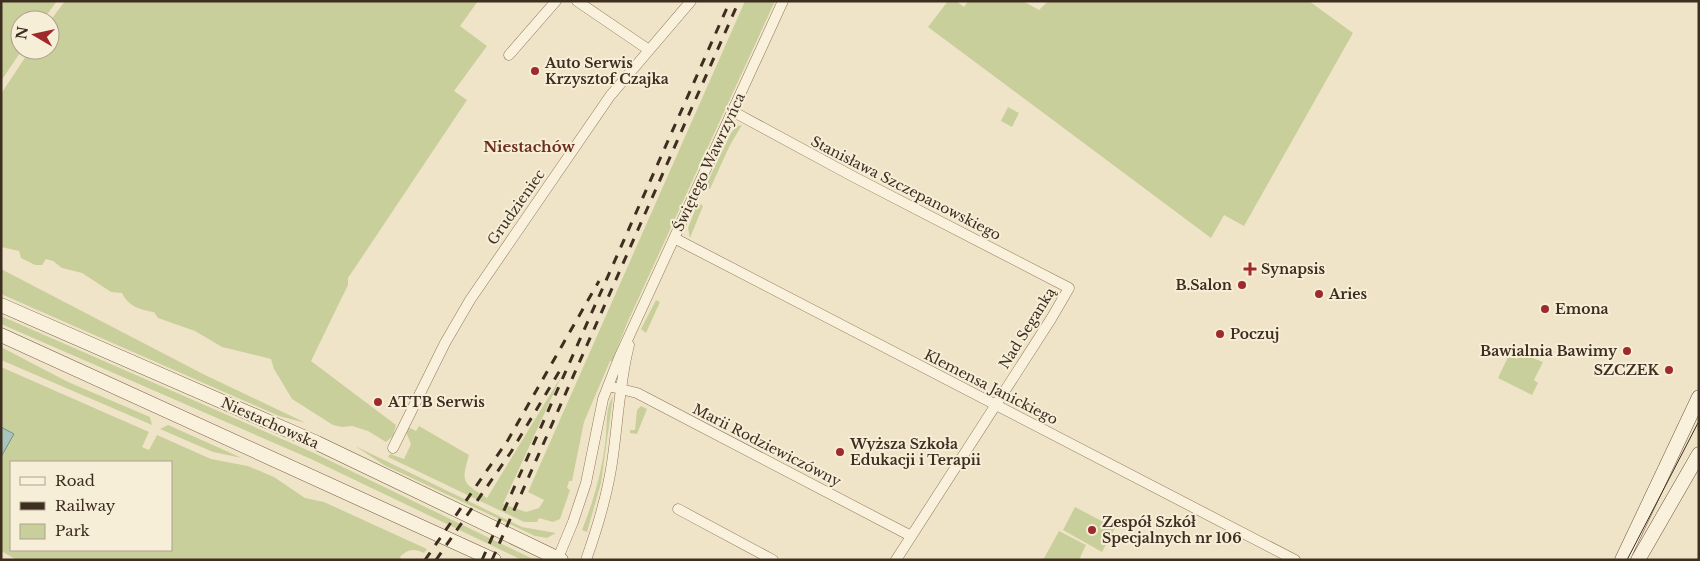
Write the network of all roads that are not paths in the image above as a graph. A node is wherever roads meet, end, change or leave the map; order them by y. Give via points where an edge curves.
1 (556, 1) edge
2 (577, 1) edge
3 (691, 1) edge
4 (783, 1) edge
5 (649, 50) junction
6 (509, 54) dead end
7 (732, 111) junction
8 (674, 238) junction
9 (1069, 288) joint
10 (1, 305) edge
11 (636, 322) junction
12 (1, 335) edge
13 (608, 386) junction
14 (620, 388) junction
15 (1699, 397) edge
16 (996, 405) junction
17 (393, 448) dead end
18 (1699, 454) edge
19 (678, 509) dead end
20 (911, 536) junction
21 (558, 559) edge
22 (494, 560) edge
23 (586, 560) edge
24 (773, 560) edge
25 (896, 560) edge
26 (1294, 560) edge
27 (1622, 560) edge
28 (1638, 560) edge

1 - 6 street
2 - 5 street
3 - 5 street, Grudzieniec
4 - 7 street, Świętego Wawrzyńca
5 - 17 street, Grudzieniec via 610,96 470,300 444,343
7 - 8 street, Świętego Wawrzyńca
7 - 9 street, Stanisława Szczepanowskiego
8 - 11 street, Świętego Wawrzyńca
8 - 16 street, Klemensa Janickiego
9 - 16 street, Nad Seganką
10 - 21 main road, Niestachowska via 317,444
11 - 13 street, Świętego Wawrzyńca
11 - 14 street, Świętego Wawrzyńca
12 - 22 main road
13 - 14 street, Marii Rodziewiczówny
13 - 21 street, Świętego Wawrzyńca via 586,483
14 - 20 street, Marii Rodziewiczówny
14 - 23 street, Świętego Wawrzyńca via 610,479
15 - 27 main road
16 - 20 street, Nad Seganką
16 - 26 street, Klemensa Janickiego
18 - 28 main road
19 - 24 street
20 - 25 street, Nad Seganką

